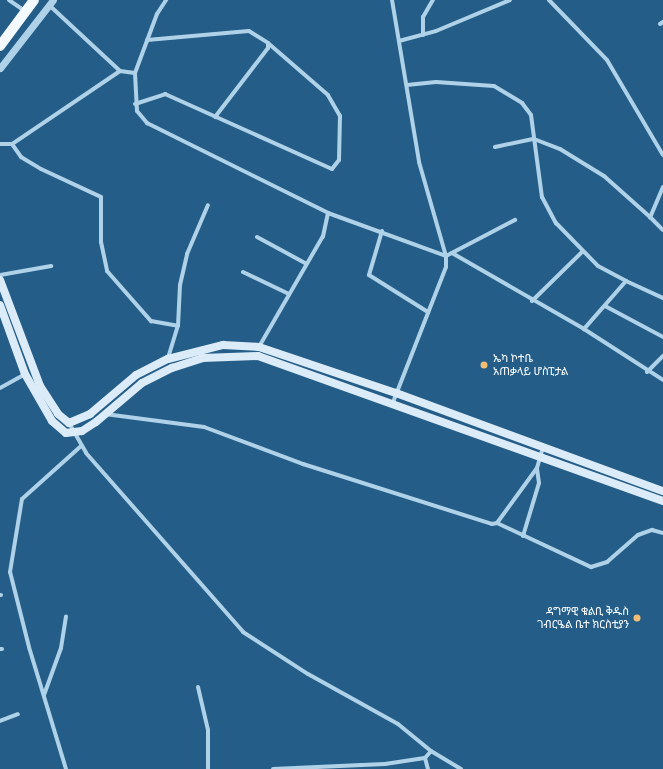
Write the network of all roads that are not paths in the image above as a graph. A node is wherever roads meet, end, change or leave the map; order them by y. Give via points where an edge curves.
1 (9, 0) edge
2 (34, 0) edge
3 (166, 0) edge
4 (392, 0) edge
5 (433, 0) edge
6 (510, 0) edge
7 (549, 0) edge
8 (51, 3) edge
9 (26, 11) junction
10 (423, 35) junction
11 (147, 40) junction
12 (399, 41) junction
13 (268, 43) junction
14 (0, 46) edge
15 (0, 68) edge
16 (120, 72) junction
17 (135, 72) junction
18 (407, 86) junction
19 (135, 104) junction
20 (215, 117) junction
21 (534, 139) junction
22 (0, 144) edge
23 (12, 144) junction
24 (495, 147) dead end
25 (663, 155) edge
26 (663, 187) edge
27 (208, 205) dead end
28 (328, 213) junction
29 (650, 217) junction
30 (515, 220) dead end
31 (663, 230) edge
32 (382, 231) junction
33 (257, 237) dead end
34 (582, 252) junction
35 (452, 253) junction
36 (446, 256) junction
37 (305, 263) junction
38 (51, 266) dead end
39 (243, 272) dead end
40 (0, 275) edge
41 (0, 280) edge
42 (626, 281) junction
43 (289, 294) junction
44 (663, 298) edge
45 (532, 301) junction
46 (0, 305) edge
47 (605, 306) junction
48 (428, 312) junction
49 (178, 326) junction
50 (584, 329) junction
51 (663, 337) edge
52 (259, 347) junction
53 (663, 356) edge
54 (168, 359) junction
55 (647, 372) junction
56 (25, 374) junction
57 (663, 380) edge
58 (0, 388) edge
59 (396, 393) junction
60 (393, 402) junction
61 (106, 414) junction
62 (69, 423) junction
63 (73, 433) junction
64 (81, 446) junction
65 (543, 447) junction
66 (540, 457) junction
67 (537, 468) junction
68 (663, 491) edge
69 (663, 501) edge
70 (497, 523) junction
71 (663, 533) edge
72 (523, 536) junction
73 (66, 616) dead end
74 (198, 687) dead end
75 (44, 695) junction
76 (18, 714) dead end
77 (0, 721) edge
78 (430, 751) junction
79 (425, 758) junction
80 (66, 769) edge
81 (208, 769) edge
82 (273, 769) edge
83 (428, 769) edge
84 (461, 769) edge

1 - 9 street
2 - 9 main road
3 - 11 street
4 - 12 street
5 - 10 street via 423,17
6 - 10 street
7 - 25 street via 607,60
8 - 15 street
8 - 16 street
9 - 14 main road
10 - 12 street
11 - 13 street via 249,31
11 - 17 street
12 - 18 street
13 - 20 street via 268,48
13 - 20 street via 328,95 340,116 339,160 332,170
16 - 17 street
16 - 23 street
17 - 19 street
18 - 21 street via 467,83 509,92 531,115
18 - 36 street via 420,162
19 - 20 street via 164,94
19 - 28 street via 148,123
21 - 24 street
21 - 29 street via 585,162 629,195
21 - 34 street via 542,197 556,223
22 - 23 street
23 - 49 street via 22,157 41,169 101,197 101,242 107,271 151,321
26 - 29 street
27 - 49 street via 187,254 180,285
28 - 32 street
28 - 37 street via 326,230
29 - 31 street
30 - 35 street
32 - 36 street
32 - 48 street via 369,275
33 - 37 street
34 - 42 street via 598,266
34 - 45 street
35 - 36 street
35 - 45 street
36 - 48 street via 446,267
37 - 43 street
38 - 40 street
39 - 43 street
41 - 62 main road via 40,386 58,414
42 - 44 street
42 - 47 street
43 - 52 street
45 - 50 street
46 - 56 main road
47 - 50 street
47 - 51 street
48 - 59 street
49 - 54 street
50 - 55 street
52 - 54 main road via 223,345
52 - 59 main road
53 - 55 street
54 - 62 main road via 136,375 90,414
55 - 57 street
56 - 58 street
56 - 63 main road via 58,430
59 - 60 street
59 - 65 main road
60 - 61 main road via 258,356 240,354 202,358 156,375
60 - 66 main road
61 - 63 main road
61 - 70 street via 204,427 310,466 482,522
62 - 63 street
63 - 64 street
64 - 75 street via 22,499 12,548 13,590
64 - 78 street via 243,632 289,663 398,724
65 - 66 street
65 - 68 main road
66 - 67 street
66 - 69 main road
67 - 70 street
67 - 72 street via 539,483
70 - 72 street
71 - 72 street via 652,530 638,535 607,562 591,567
73 - 75 street via 61,648
74 - 81 street via 208,730
75 - 80 street
76 - 77 street
78 - 79 street
78 - 84 street
79 - 82 street via 362,766
79 - 83 street

